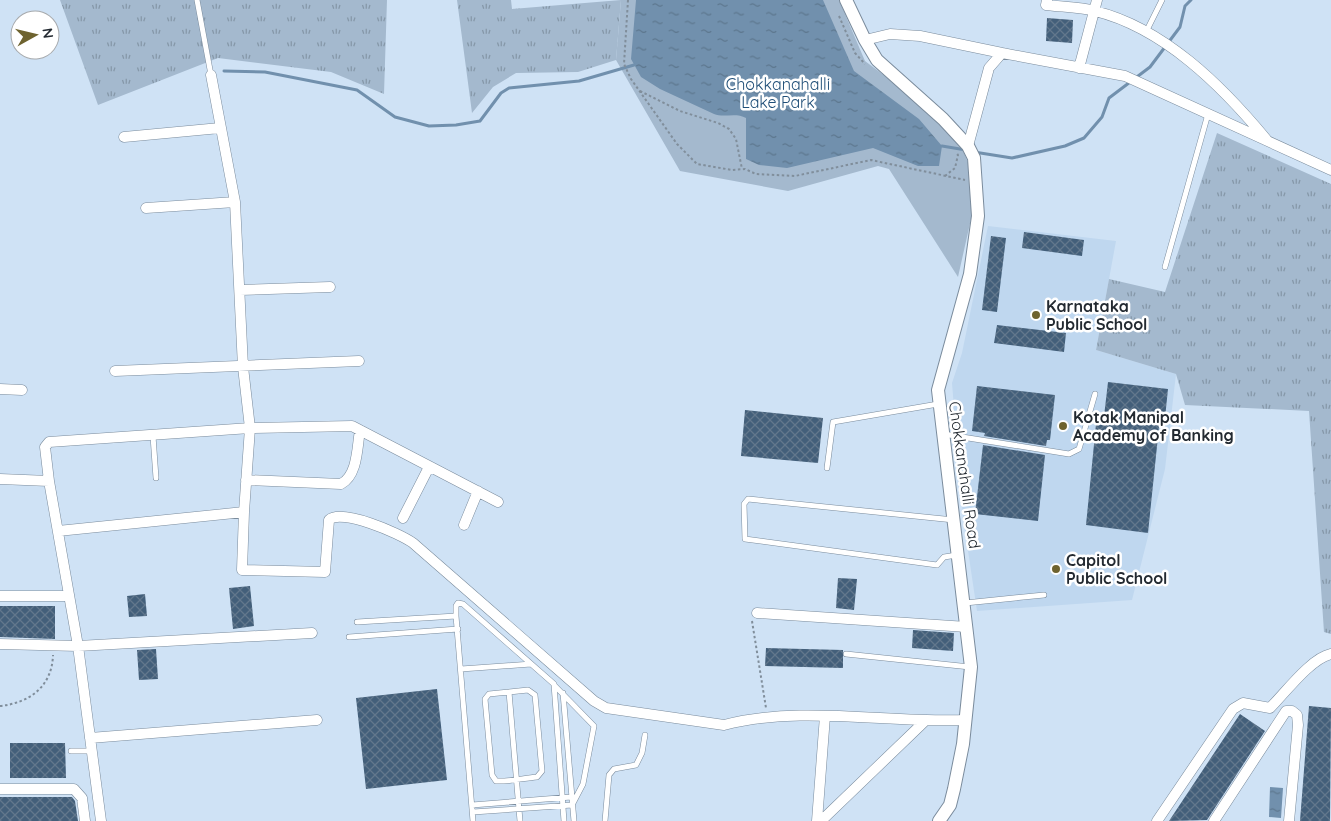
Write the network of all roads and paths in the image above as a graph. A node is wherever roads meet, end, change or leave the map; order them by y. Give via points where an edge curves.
1 (197, 0) edge
2 (628, 0) edge
3 (846, 0) edge
4 (1046, 0) edge
5 (1162, 0) edge
6 (1096, 5) edge
7 (1147, 30) junction
8 (865, 40) junction
9 (1002, 53) junction
10 (1079, 68) junction
11 (211, 75) joint
12 (640, 91) junction
13 (1208, 114) junction
14 (220, 128) junction
15 (124, 137) dead end
16 (1269, 142) junction
17 (962, 150) junction
18 (742, 170) junction
19 (1331, 170) edge
20 (945, 176) junction
21 (977, 182) junction
22 (235, 202) junction
23 (146, 208) dead end
24 (1165, 267) dead end
25 (330, 287) dead end
26 (240, 290) junction
27 (359, 361) dead end
28 (243, 367) junction
29 (115, 372) dead end
30 (0, 389) edge
31 (22, 390) dead end
32 (1095, 394) dead end
33 (938, 404) junction
34 (250, 428) junction
35 (360, 430) junction
36 (943, 434) junction
37 (153, 436) junction
38 (428, 467) junction
39 (827, 468) dead end
40 (156, 478) dead end
41 (0, 479) edge
42 (49, 480) junction
43 (246, 480) junction
44 (478, 492) junction
45 (498, 502) dead end
46 (244, 512) junction
47 (403, 518) dead end
48 (954, 520) junction
49 (464, 525) dead end
50 (58, 531) junction
51 (959, 554) junction
52 (1044, 595) dead end
53 (0, 596) edge
54 (69, 596) junction
55 (965, 603) junction
56 (754, 615) joint
57 (456, 616) junction
58 (357, 622) dead end
59 (967, 627) junction
60 (458, 630) junction
61 (312, 633) dead end
62 (350, 637) dead end
63 (0, 644) edge
64 (53, 645) junction
65 (78, 646) junction
66 (846, 654) dead end
67 (1331, 654) edge
68 (531, 664) junction
69 (971, 667) junction
70 (461, 669) junction
71 (554, 684) junction
72 (510, 692) junction
73 (563, 693) junction
74 (0, 706) edge
75 (825, 716) junction
76 (767, 718) junction
77 (317, 720) dead end
78 (966, 720) junction
79 (925, 721) junction
80 (645, 735) dead end
81 (90, 738) junction
82 (71, 751) dead end
83 (92, 751) junction
84 (517, 779) junction
85 (0, 789) edge
86 (571, 797) junction
87 (563, 798) junction
88 (518, 802) junction
89 (472, 805) junction
90 (563, 805) junction
91 (572, 805) junction
92 (519, 809) junction
93 (473, 812) junction
94 (84, 821) edge
95 (101, 821) edge
96 (474, 821) edge
97 (520, 821) edge
98 (564, 821) edge
99 (574, 821) edge
100 (605, 821) edge
101 (819, 821) edge
102 (939, 821) edge
103 (1156, 821) edge
104 (1214, 821) edge
105 (1289, 821) edge

1 - 11 lane
2 - 12 path via 624,64
3 - 8 street, Chokkanahalli Road
4 - 6 street via 1046,5
5 - 7 lane
6 - 7 street
6 - 10 street
7 - 16 street via 1235,102
8 - 9 street via 890,34 920,36
8 - 17 street, Chokkanahalli Road via 877,60 943,119
9 - 10 street
9 - 17 street via 989,68
10 - 13 street via 1128,78
11 - 14 street
12 - 18 path via 677,144 697,164
12 - 18 path via 729,130 736,139
13 - 16 street
13 - 24 lane
14 - 15 street
14 - 22 street
16 - 19 street
17 - 20 path via 955,168
17 - 21 street, Chokkanahalli Road via 974,158
18 - 20 path via 795,176 871,160
20 - 21 path
21 - 33 street, Chokkanahalli Road via 978,216 970,274 942,368
22 - 23 street
22 - 26 street
25 - 26 street
26 - 28 street
27 - 28 street
28 - 29 street
28 - 34 street
30 - 31 street
32 - 36 lane via 1079,449 1069,454
33 - 36 street, Chokkanahalli Road
33 - 39 lane via 833,422
34 - 35 street via 352,426
34 - 37 street
34 - 43 street
35 - 38 street
35 - 43 street via 352,474 341,484
36 - 48 street, Chokkanahalli Road
37 - 40 lane
37 - 42 street via 49,442 45,447
38 - 44 street
38 - 47 street
41 - 42 street
42 - 50 street
43 - 46 street
44 - 45 street
44 - 49 street
46 - 50 street
46 - 76 street via 242,570 325,572 329,520 342,516 396,532 413,542 600,706 724,724 739,719
48 - 51 street, Chokkanahalli Road
48 - 51 lane via 748,499 744,504 745,539 937,565 944,557
50 - 54 street
51 - 55 street, Chokkanahalli Road
52 - 55 lane
53 - 54 street
54 - 65 street
55 - 59 street, Chokkanahalli Road
56 - 59 street
56 - 76 path
57 - 58 lane
57 - 60 lane
57 - 68 lane via 458,603 464,604
59 - 69 street, Chokkanahalli Road
60 - 62 lane
60 - 70 lane
61 - 65 street
63 - 64 street
64 - 65 street
64 - 74 path via 53,662 48,678 33,696 18,704
65 - 81 street
66 - 69 lane
67 - 103 street via 1324,655 1270,708 1243,703 1233,709
68 - 70 lane
68 - 71 lane
69 - 78 street, Chokkanahalli Road
70 - 89 lane
71 - 73 lane
71 - 87 lane
72 - 84 lane
72 - 84 lane via 528,690 535,695 542,771 537,777
72 - 84 lane via 489,694 485,699 492,776 496,781
73 - 86 lane
73 - 91 lane via 594,726 583,784
75 - 76 street
75 - 79 street
75 - 101 street
77 - 81 street
78 - 79 street
78 - 102 street, Chokkanahalli Road via 950,805
79 - 101 street
80 - 100 lane via 636,765 614,769 609,775
81 - 83 street
82 - 83 lane
83 - 95 street
84 - 88 lane
85 - 94 street via 74,789 82,798
86 - 87 lane
86 - 91 lane
87 - 88 lane
87 - 90 lane
88 - 89 lane
88 - 92 lane
89 - 93 lane
90 - 91 lane
90 - 92 lane
90 - 98 lane
91 - 99 lane
92 - 93 lane
92 - 97 lane
93 - 96 lane
104 - 105 street via 1286,711 1292,711 1297,715 1298,724

